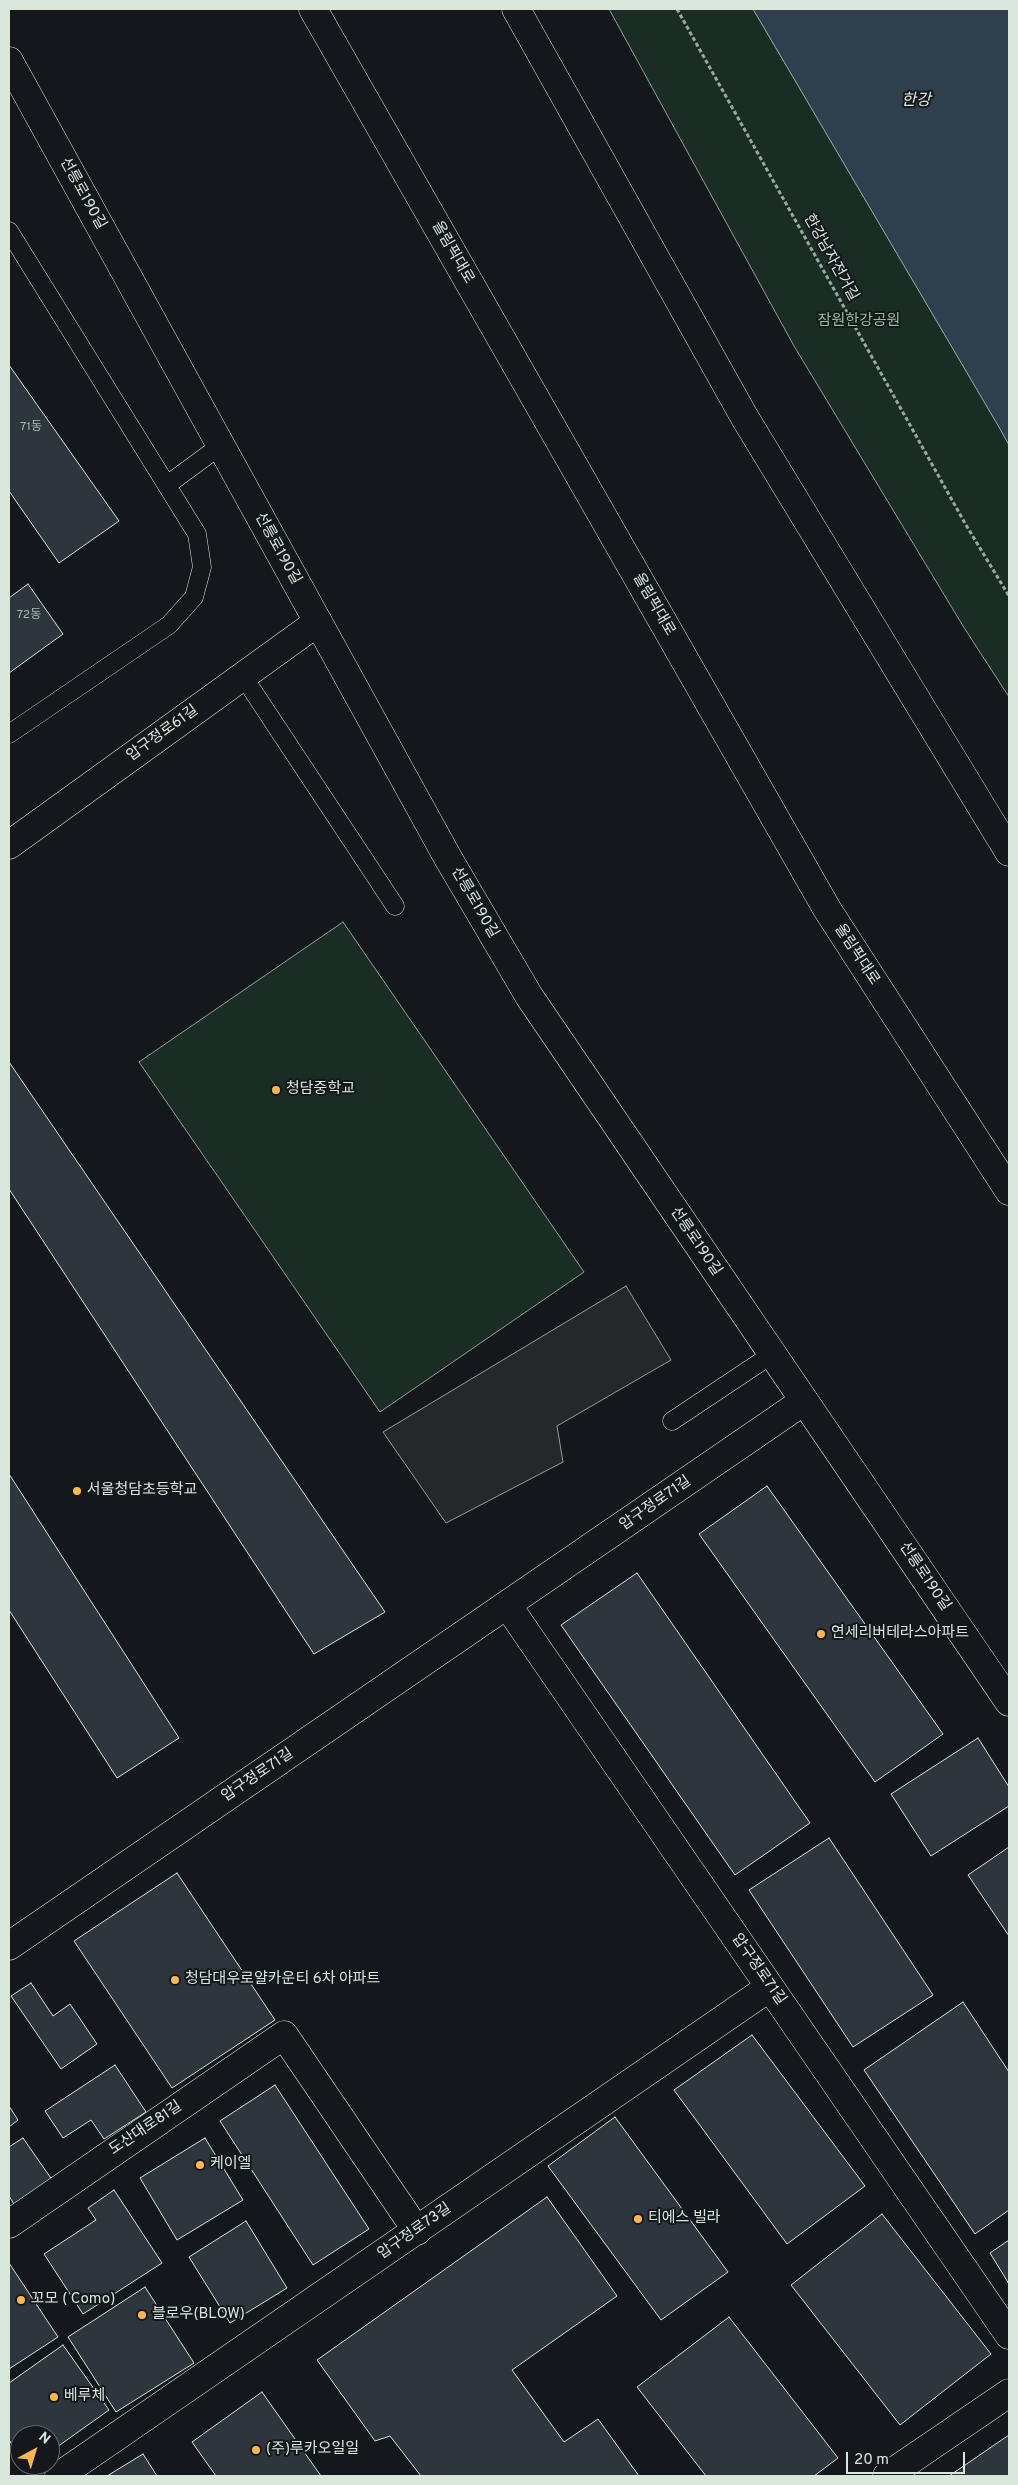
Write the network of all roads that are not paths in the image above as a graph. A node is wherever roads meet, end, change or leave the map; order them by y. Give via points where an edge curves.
1 (313, 9) edge
2 (516, 9) edge
3 (9, 61) edge
4 (9, 231) edge
5 (220, 446) junction
6 (166, 485) junction
7 (318, 622) junction
8 (243, 676) junction
9 (9, 734) edge
10 (9, 845) edge
11 (1009, 852) edge
12 (395, 906) dead end
13 (1009, 1191) edge
14 (771, 1355) junction
15 (804, 1401) junction
16 (672, 1421) dead end
17 (508, 1606) junction
18 (1009, 1702) edge
19 (9, 1946) edge
20 (770, 1987) junction
21 (9, 2224) edge
22 (417, 2231) junction
23 (1009, 2335) edge
24 (1009, 2393) edge
25 (59, 2476) edge
26 (887, 2476) edge

1 - 13 main road, 올림픽대로 via 826,909
2 - 11 main road via 745,418
3 - 5 main road, 선릉로190길
4 - 6 lane
5 - 6 lane
5 - 7 main road, 선릉로190길
6 - 9 lane via 197,534 202,567 194,597 169,625
7 - 8 main road, 압구정로61길
7 - 14 main road, 선릉로190길 via 448,858 529,996
8 - 10 main road, 압구정로61길
8 - 12 lane
14 - 15 main road, 선릉로190길
14 - 16 lane
15 - 17 main road, 압구정로71길
15 - 18 main road, 선릉로190길
17 - 19 main road, 압구정로71길
17 - 20 main road, 압구정로71길
20 - 22 main road, 압구정로73길
20 - 23 main road, 압구정로71길
21 - 22 main road, 도산대로81길 via 284,2035
22 - 25 main road, 압구정로73길
24 - 26 main road

